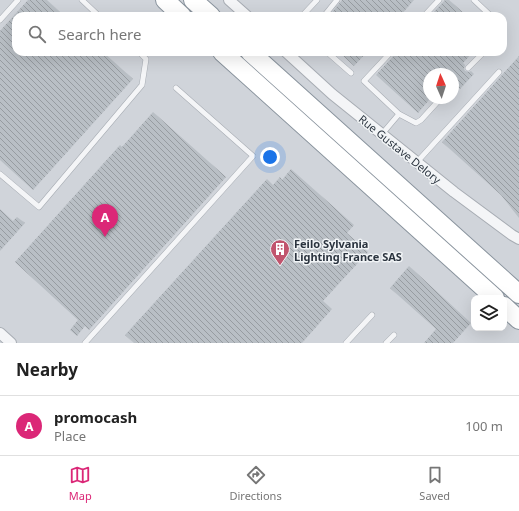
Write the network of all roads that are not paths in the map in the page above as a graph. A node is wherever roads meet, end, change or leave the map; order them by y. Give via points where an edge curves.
1 (18, 0) edge
2 (82, 0) edge
3 (164, 0) edge
4 (193, 0) edge
5 (229, 0) edge
6 (316, 0) edge
7 (337, 0) edge
8 (438, 0) edge
9 (474, 0) edge
10 (95, 12) edge
11 (178, 12) edge
12 (206, 12) edge
13 (242, 12) edge
14 (306, 12) edge
15 (327, 12) edge
16 (428, 12) edge
17 (487, 12) edge
18 (0, 20) edge
19 (144, 56) edge
20 (226, 56) edge
21 (254, 56) edge
22 (290, 56) edge
23 (332, 56) edge
24 (387, 56) edge
25 (480, 56) edge
26 (468, 68) dead end
27 (499, 72) dead end
28 (351, 73) dead end
29 (176, 88) dead end
30 (436, 104) edge
31 (399, 114) junction
32 (382, 134) junction
33 (417, 162) junction
34 (0, 174) edge
35 (519, 239) edge
36 (519, 294) edge
37 (492, 295) edge
38 (507, 309) edge
39 (372, 315) dead end
40 (519, 320) edge
41 (0, 333) edge
42 (394, 335) dead end
43 (11, 343) edge
44 (85, 343) edge
45 (346, 343) edge
46 (386, 343) edge

1 - 18 lane
2 - 10 lane
3 - 11 highway
4 - 12 highway
5 - 13 street
6 - 14 lane
7 - 15 lane
8 - 16 lane
9 - 17 lane
19 - 34 lane via 146,58 142,85 39,207
20 - 37 highway
21 - 36 highway
22 - 32 street, Rue Gustave Delory
23 - 28 lane
24 - 31 lane via 364,81
25 - 26 lane
27 - 33 lane
29 - 44 lane via 253,156
30 - 31 lane via 416,123
31 - 32 lane
32 - 33 street, Rue Gustave Delory
33 - 35 street, Rue Gustave Delory
38 - 40 highway
39 - 45 lane
41 - 43 street
42 - 46 lane

